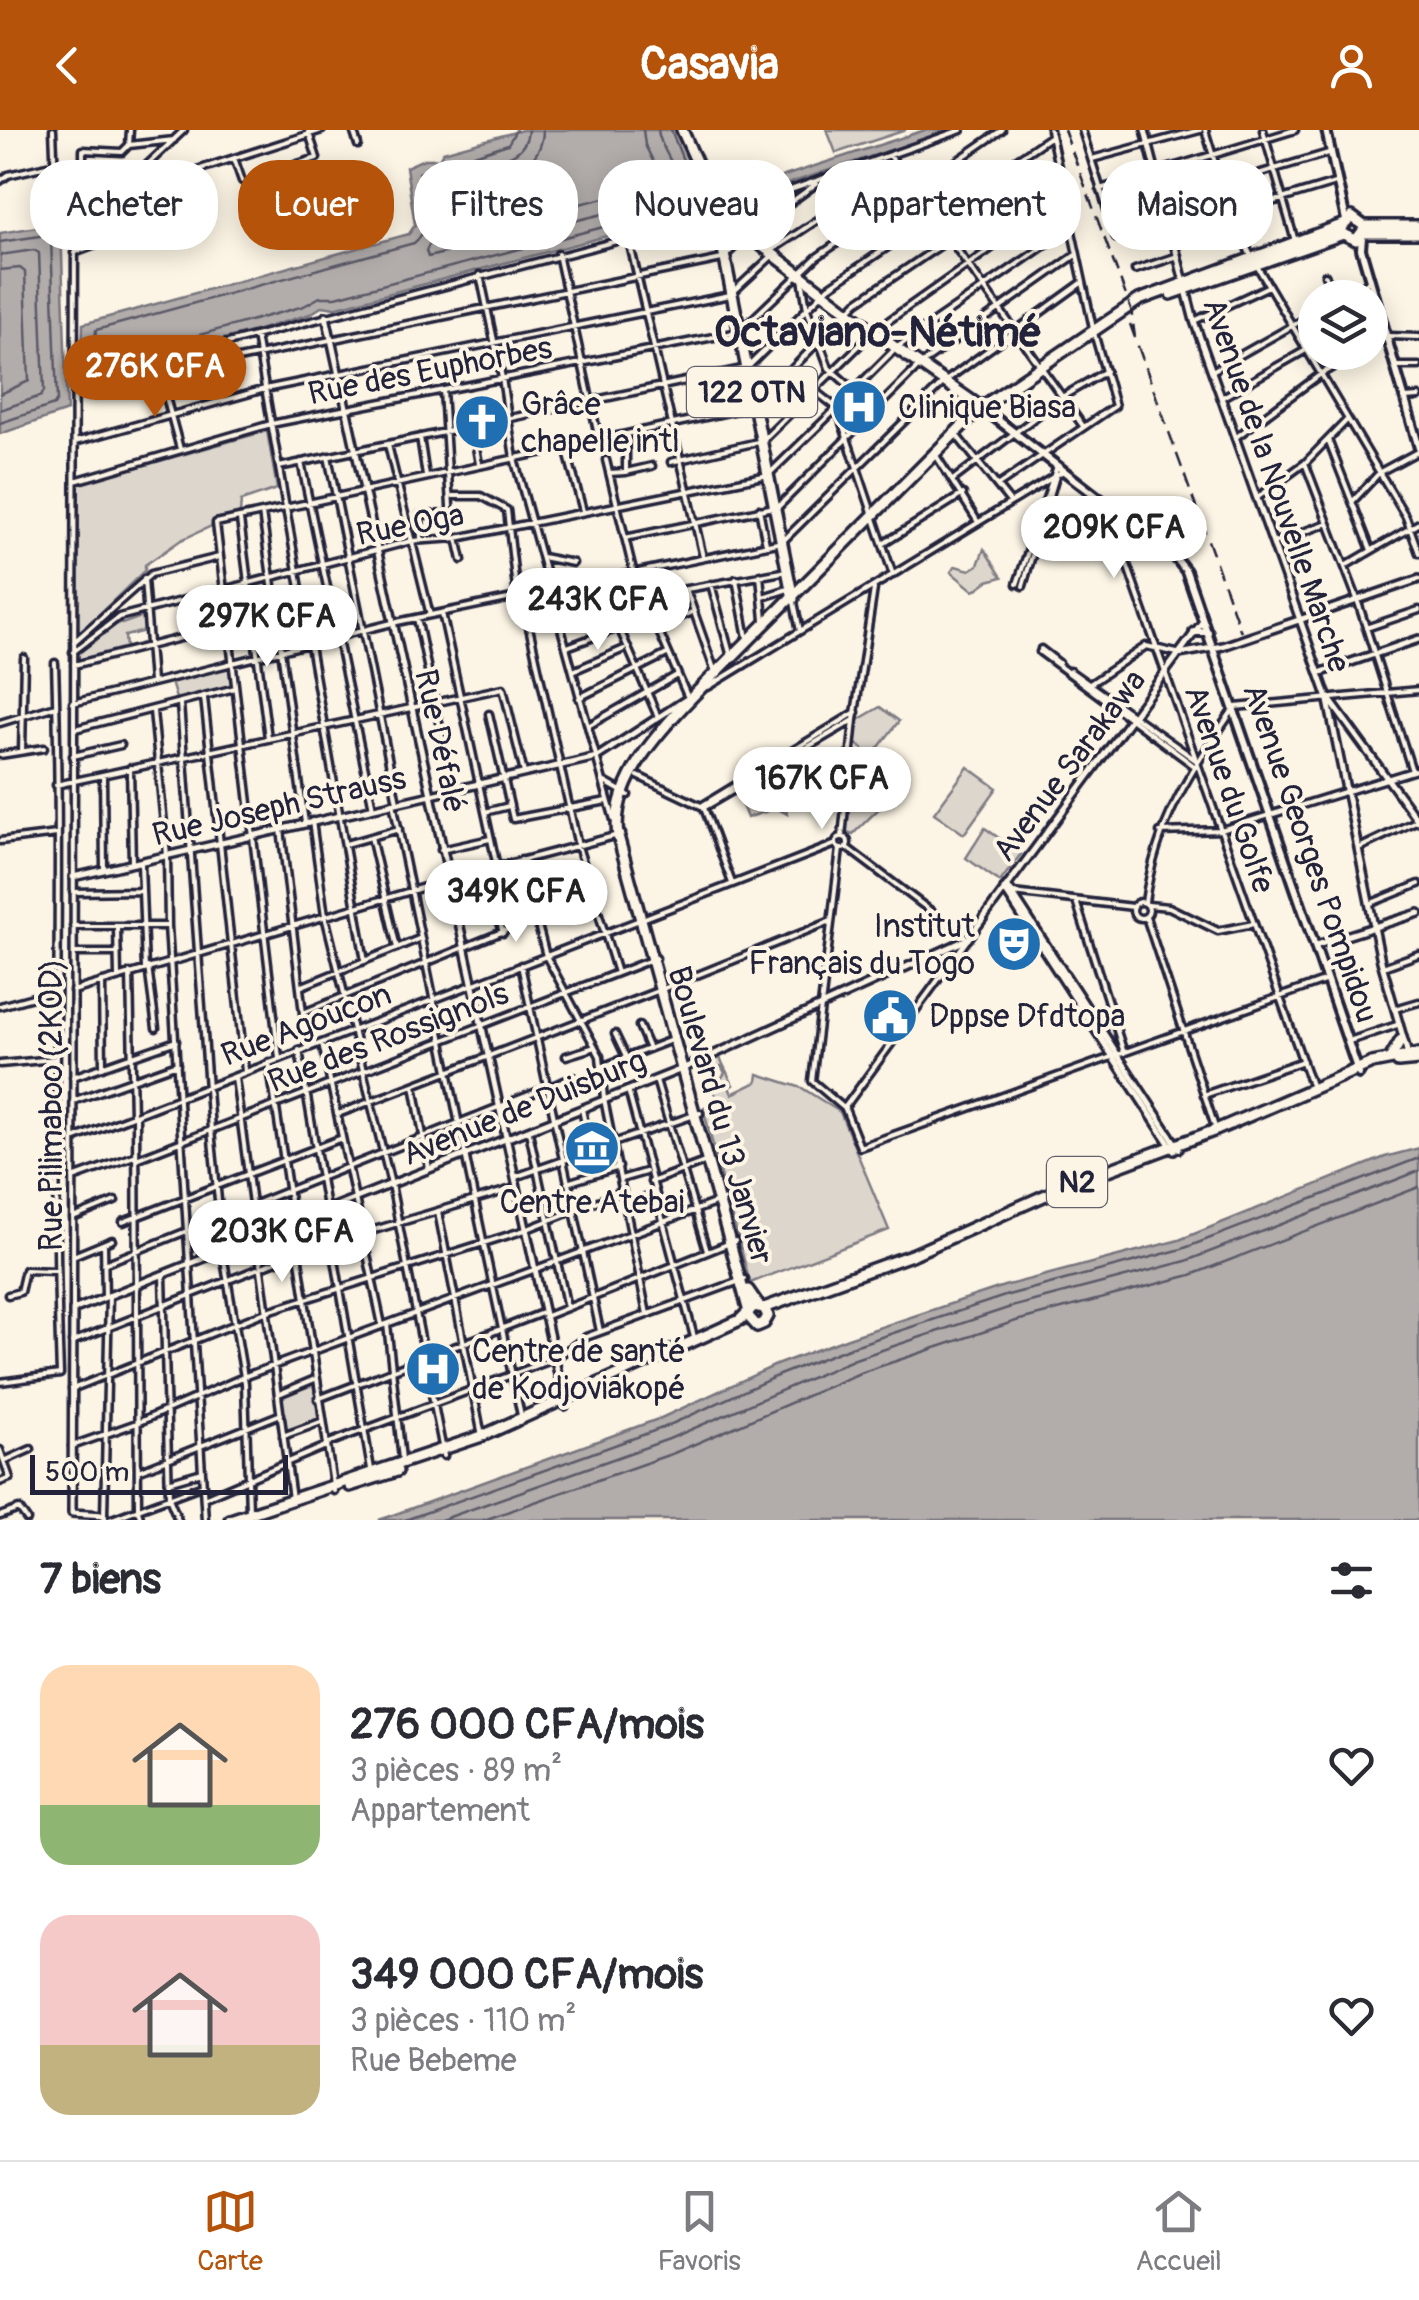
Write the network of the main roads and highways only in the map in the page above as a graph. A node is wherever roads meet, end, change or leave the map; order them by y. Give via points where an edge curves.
1 (686, 130) edge
2 (1326, 130) edge
3 (700, 160) edge
4 (1346, 221) junction
5 (1419, 230) edge
6 (1361, 237) junction
7 (721, 250) edge
8 (767, 250) edge
9 (1254, 260) junction
10 (982, 409) junction
11 (1419, 450) edge
12 (874, 517) junction
13 (792, 595) junction
14 (1194, 632) road end
15 (1211, 643) junction
16 (626, 794) junction
17 (662, 988) junction
18 (1390, 1057) junction
19 (1412, 1057) edge
20 (685, 1068) junction
21 (1358, 1072) junction
22 (698, 1114) junction
23 (1175, 1147) junction
24 (721, 1201) junction
25 (743, 1280) junction
26 (764, 1311) junction
27 (749, 1317) junction
28 (564, 1404) junction
29 (443, 1453) junction
30 (333, 1489) junction
31 (248, 1517) edge
32 (230, 1520) edge

1 - 3 highway
2 - 4 main road
4 - 6 highway
4 - 6 highway
4 - 9 highway, Boulevard du 13 Janvier
4 - 9 highway, Boulevard du 13 Janvier
5 - 6 highway
6 - 11 main road
7 - 13 highway, 122 OTN
8 - 10 highway
9 - 10 highway, Boulevard du 13 Janvier via 1131,309
10 - 12 highway, Boulevard du 13 Janvier
10 - 12 highway, Boulevard du 13 Janvier
10 - 15 main road, Avenue Georges Pompidou via 1179,561
12 - 13 highway, Boulevard du 13 Janvier
13 - 16 highway, Boulevard du 13 Janvier via 670,728
13 - 16 highway, Boulevard du 13 Janvier via 658,734
14 - 15 main road via 1203,629
15 - 21 main road, Avenue Georges Pompidou
16 - 17 highway, Boulevard du 13 Janvier via 619,831
17 - 20 highway, Boulevard du 13 Janvier
17 - 20 highway, Boulevard du 13 Janvier
18 - 19 highway, N2
18 - 19 highway via 1402,1034
18 - 21 highway, N2
19 - 21 highway, N2
20 - 22 highway, Boulevard du 13 Janvier
21 - 23 highway, N2
21 - 23 highway, N2
22 - 24 highway, Boulevard du 13 Janvier
22 - 24 highway, Boulevard du 13 Janvier
23 - 26 highway, N2
24 - 25 highway, Boulevard du 13 Janvier
25 - 26 highway, Boulevard du 13 Janvier
25 - 27 highway, Boulevard du 13 Janvier
26 - 27 highway
26 - 27 highway via 760,1326
27 - 28 highway
28 - 29 highway
28 - 29 highway
29 - 30 highway
29 - 30 highway
30 - 31 highway
30 - 31 highway
31 - 32 highway

